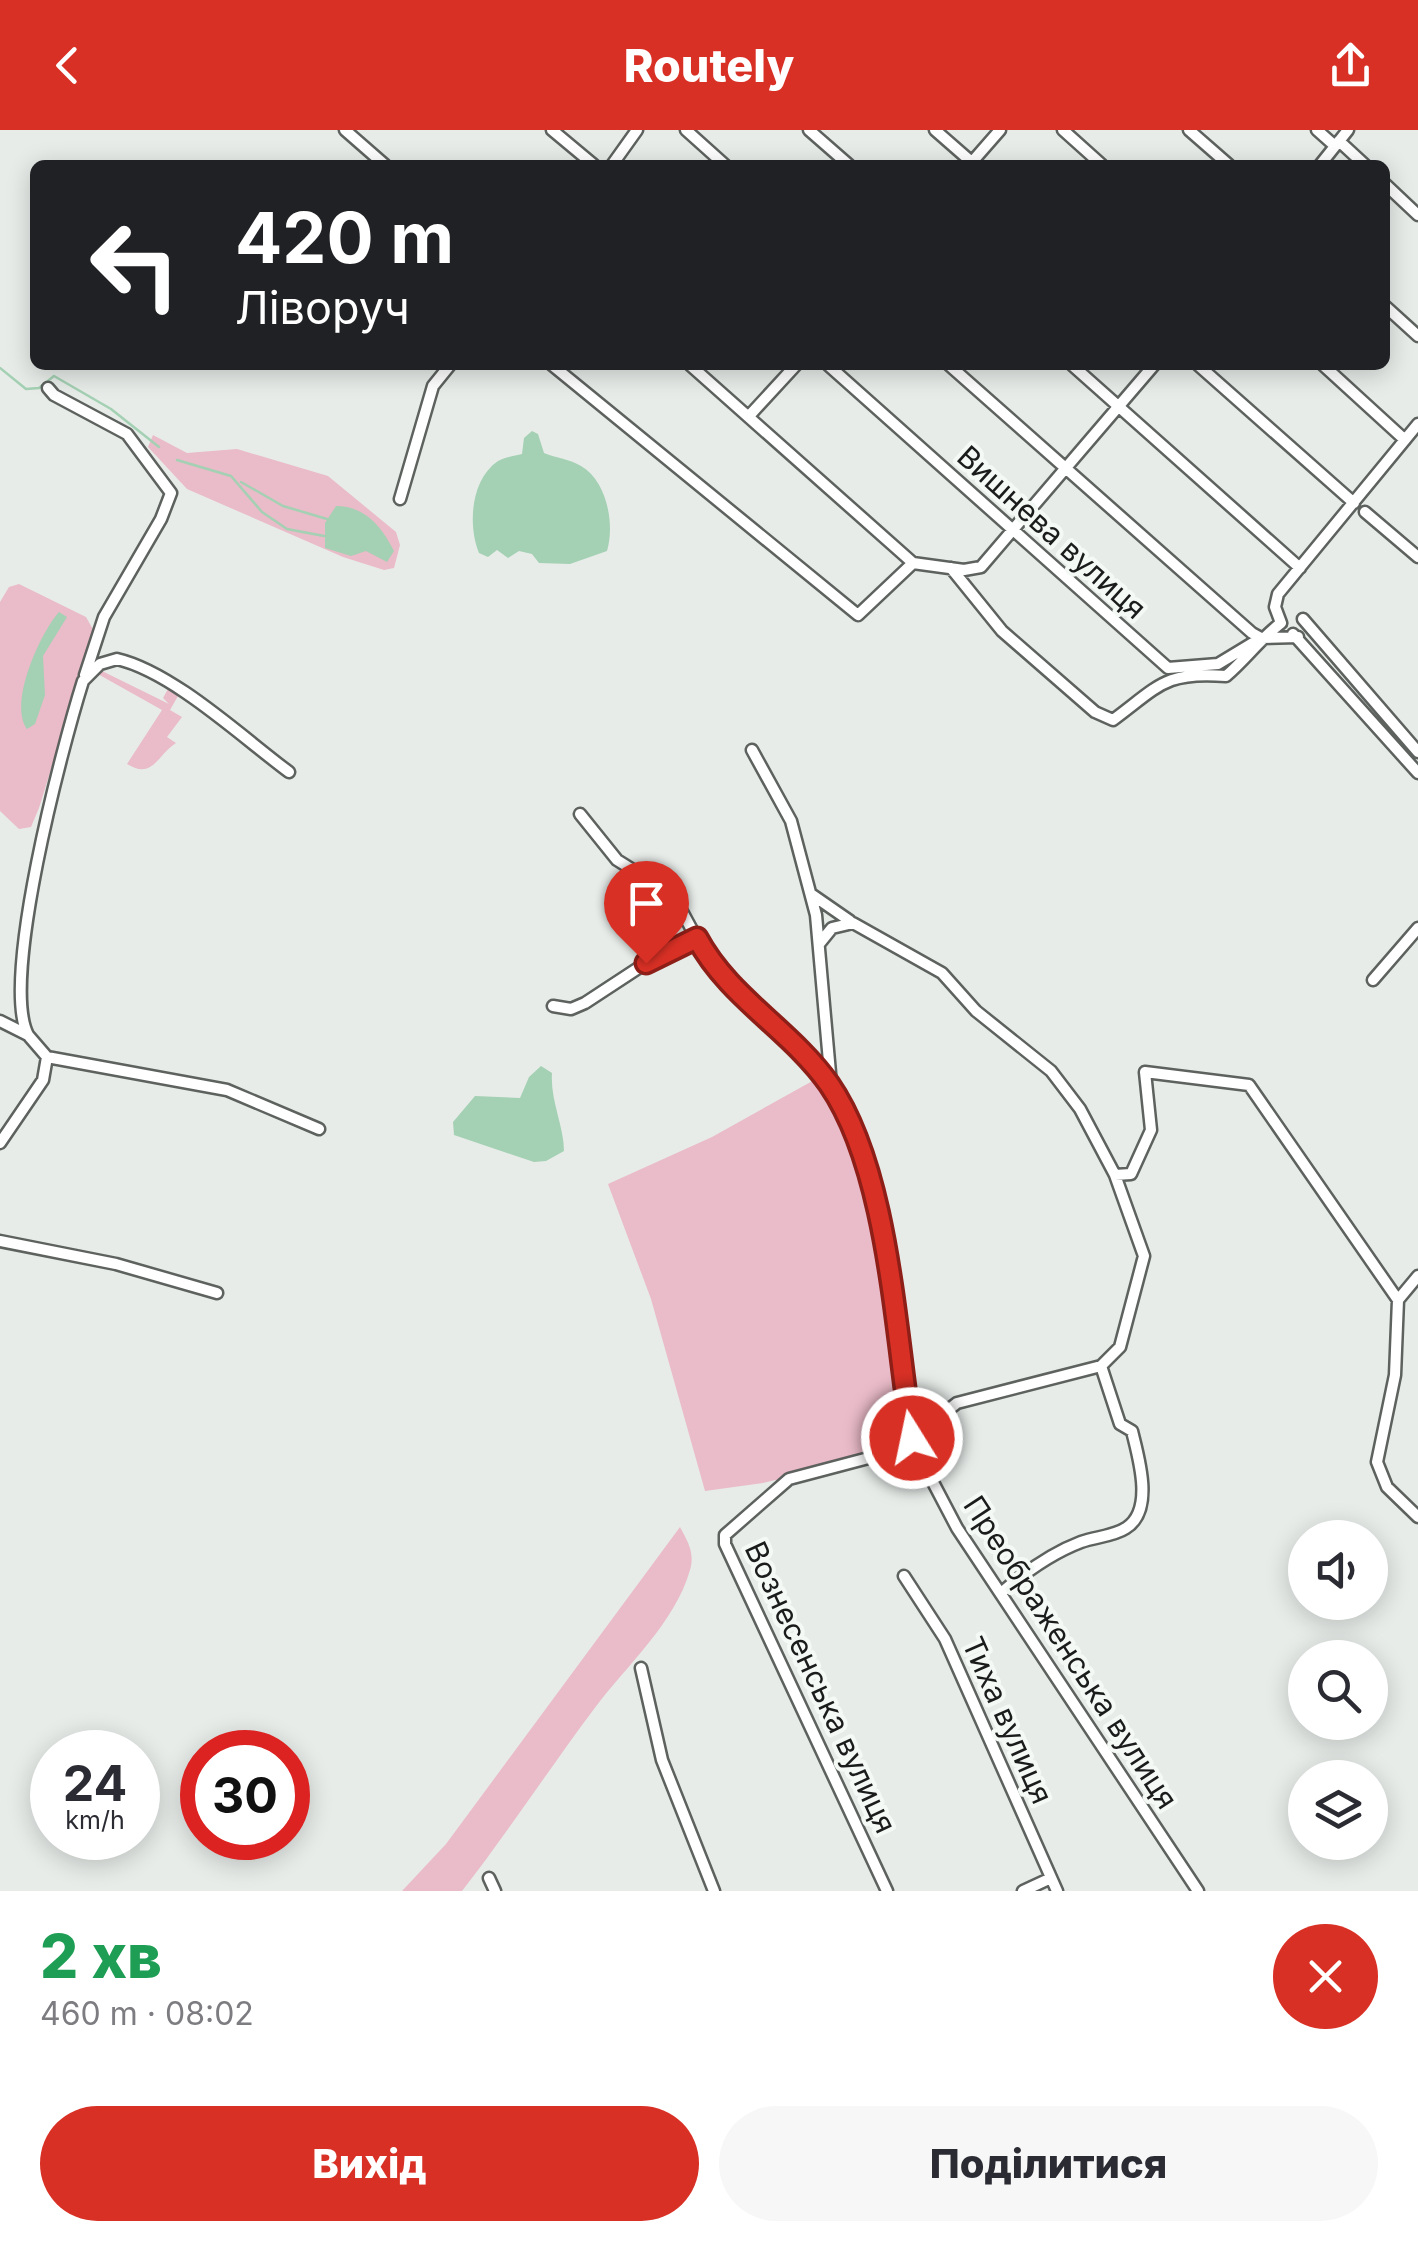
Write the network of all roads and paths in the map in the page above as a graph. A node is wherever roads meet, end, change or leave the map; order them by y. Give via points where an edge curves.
1 (345, 130) edge
2 (552, 130) edge
3 (638, 130) edge
4 (686, 130) edge
5 (810, 130) edge
6 (936, 130) edge
7 (1000, 130) edge
8 (1062, 130) edge
9 (1189, 130) edge
10 (1317, 130) edge
11 (1348, 130) edge
12 (1337, 144) junction
13 (379, 160) edge
14 (588, 160) edge
15 (616, 160) edge
16 (720, 160) edge
17 (843, 160) edge
18 (969, 160) edge
19 (976, 160) edge
20 (1096, 160) edge
21 (1223, 160) edge
22 (1324, 160) edge
23 (1358, 160) edge
24 (1390, 189) edge
25 (1418, 215) edge
26 (1390, 311) edge
27 (1418, 336) edge
28 (446, 370) edge
29 (558, 370) edge
30 (696, 370) edge
31 (791, 370) edge
32 (834, 370) edge
33 (955, 370) edge
34 (1078, 370) edge
35 (1150, 370) edge
36 (1204, 370) edge
37 (1328, 370) edge
38 (48, 388) dead end
39 (1119, 407) junction
40 (749, 416) junction
41 (1418, 424) edge
42 (1405, 440) junction
43 (1067, 471) junction
44 (400, 499) dead end
45 (1354, 503) junction
46 (1365, 512) dead end
47 (1012, 532) junction
48 (1418, 556) edge
49 (913, 563) junction
50 (950, 568) junction
51 (1300, 568) junction
52 (1303, 619) dead end
53 (1281, 623) junction
54 (1261, 638) junction
55 (1298, 638) junction
56 (84, 681) junction
57 (752, 750) dead end
58 (1418, 752) edge
59 (289, 772) dead end
60 (1418, 773) edge
61 (580, 814) dead end
62 (810, 893) junction
63 (853, 922) junction
64 (1418, 928) edge
65 (697, 938) junction
66 (818, 944) junction
67 (1374, 980) dead end
68 (554, 1006) dead end
69 (0, 1023) edge
70 (28, 1035) junction
71 (47, 1057) junction
72 (832, 1088) junction
73 (319, 1128) dead end
74 (0, 1143) edge
75 (1115, 1175) junction
76 (0, 1241) edge
77 (1418, 1276) edge
78 (217, 1293) dead end
79 (1398, 1300) junction
80 (1101, 1366) junction
81 (913, 1442) junction
82 (1418, 1517) edge
83 (904, 1576) dead end
84 (1000, 1593) junction
85 (641, 1668) dead end
86 (489, 1878) dead end
87 (1051, 1878) junction
88 (495, 1891) edge
89 (714, 1891) edge
90 (887, 1891) edge
91 (1023, 1891) edge
92 (1057, 1891) edge
93 (1198, 1891) edge

1 - 13 street
2 - 14 street
3 - 15 street
4 - 16 street
5 - 17 street
6 - 18 street
7 - 19 street
8 - 20 street
9 - 21 street
10 - 12 street
11 - 12 street
12 - 22 street
12 - 23 street
24 - 25 street
26 - 27 street
28 - 44 street via 433,386
29 - 49 street via 858,615
30 - 40 street
31 - 40 street
32 - 47 street, Вишнева вулиця
33 - 43 street
34 - 39 street
35 - 39 street
36 - 45 street
37 - 42 street
38 - 56 street via 127,434 171,493 104,617
39 - 43 street
39 - 51 street
40 - 49 street
41 - 42 street
42 - 45 street
43 - 47 street
43 - 54 street
45 - 51 street
46 - 48 street
47 - 50 street via 982,567
47 - 54 street, Вишнева вулиця via 1168,668 1218,664
49 - 50 street
50 - 54 street via 1002,631 1105,719 1114,720 1138,697 1179,675 1226,676
51 - 53 street via 1278,594
52 - 58 street
53 - 54 street
53 - 55 street
54 - 55 street
55 - 60 street
56 - 59 street via 100,664 126,662 175,688
56 - 70 street via 36,827 24,891 12,998
57 - 62 street, Преображенська вулиця via 791,821
61 - 65 street, Преображенська вулиця via 618,860 674,895
62 - 63 street
62 - 66 street, Преображенська вулиця
63 - 66 street via 832,928
63 - 75 street via 942,973 976,1011 1051,1071 1080,1108
64 - 67 street
65 - 68 street via 585,1003
65 - 72 street, Преображенська вулиця via 733,990 811,1059
66 - 72 street, Преображенська вулиця
69 - 70 street
70 - 71 street
71 - 73 street via 226,1090
71 - 74 street via 43,1080
72 - 81 street, Преображенська вулиця via 868,1168
75 - 79 street via 1132,1174 1148,1142 1144,1072 1249,1085
75 - 80 street via 1144,1256 1128,1328
76 - 78 street
77 - 79 street
79 - 82 street via 1396,1375 1377,1462 1387,1487
80 - 81 street via 958,1402
80 - 84 street via 1120,1424 1132,1430 1141,1494 1137,1512 1122,1531 1078,1543
81 - 84 street, Преображенська вулиця
81 - 90 street, Вознесенська вулиця via 788,1479 725,1535
83 - 87 street, Тиха вулиця via 944,1639
84 - 93 street, Преображенська вулиця
85 - 89 street via 662,1760
86 - 88 street
87 - 91 street
87 - 92 street, Тиха вулиця

